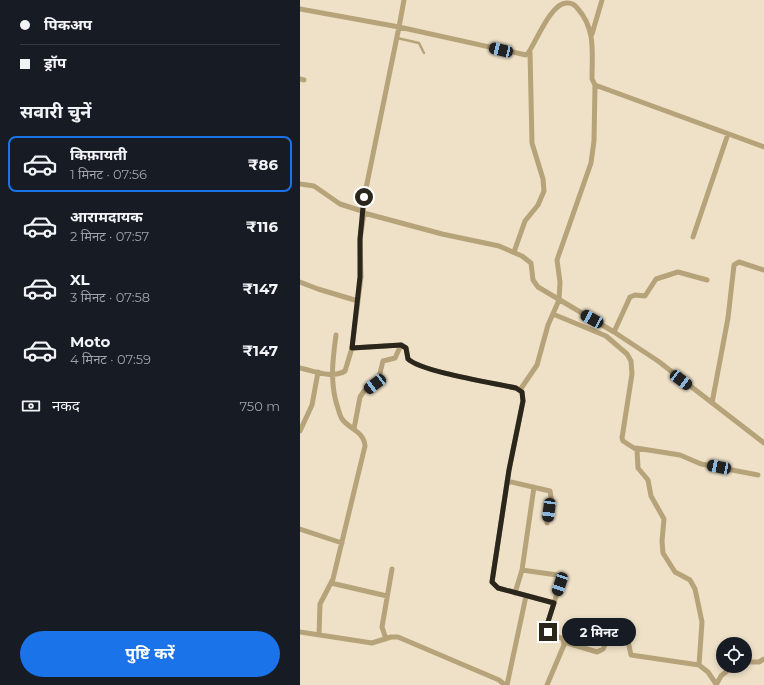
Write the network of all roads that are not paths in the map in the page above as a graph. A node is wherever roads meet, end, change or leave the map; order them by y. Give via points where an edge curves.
1 (404, 0) edge
2 (602, 0) edge
3 (564, 1) edge
4 (300, 9) edge
5 (398, 32) junction
6 (592, 35) junction
7 (530, 52) junction
8 (424, 53) dead end
9 (595, 85) junction
10 (728, 134) junction
11 (764, 148) edge
12 (300, 184) edge
13 (363, 212) junction
14 (693, 236) dead end
15 (514, 252) junction
16 (764, 270) edge
17 (707, 280) dead end
18 (300, 282) edge
19 (358, 301) junction
20 (558, 303) junction
21 (553, 314) junction
22 (614, 332) junction
23 (336, 335) dead end
24 (401, 345) junction
25 (352, 348) junction
26 (300, 368) edge
27 (318, 372) junction
28 (331, 375) junction
29 (520, 390) junction
30 (712, 403) junction
31 (354, 429) junction
32 (300, 431) edge
33 (764, 444) edge
34 (636, 448) junction
35 (758, 474) dead end
36 (507, 481) junction
37 (534, 487) junction
38 (547, 523) dead end
39 (300, 530) edge
40 (342, 543) junction
41 (392, 569) dead end
42 (522, 570) junction
43 (331, 583) junction
44 (515, 593) junction
45 (387, 596) junction
46 (526, 596) junction
47 (554, 603) junction
48 (300, 632) edge
49 (319, 635) junction
50 (386, 639) junction
51 (564, 642) junction
52 (764, 659) edge
53 (752, 662) edge
54 (699, 665) junction
55 (725, 673) edge
56 (506, 685) edge
57 (547, 685) edge
58 (716, 685) edge

1 - 5 street
2 - 6 street
3 - 6 street via 575,5 582,13
3 - 7 street via 540,29
4 - 5 street
5 - 7 street via 526,55
5 - 8 lane via 419,43
5 - 13 street
6 - 9 street via 592,79
7 - 15 street via 531,136 544,191 538,205 525,221
9 - 10 street
9 - 20 street via 591,163 557,260 560,282
10 - 11 street
10 - 14 street
12 - 13 street via 314,186 340,204
13 - 15 street
13 - 19 street
15 - 20 street via 529,259 534,283
16 - 30 street via 739,262 734,265 728,318
17 - 22 street via 678,272 656,279 645,296 630,297
18 - 19 street
19 - 25 street
20 - 21 street
20 - 22 street
21 - 29 street via 537,365
21 - 34 street via 611,339 627,354 631,361 632,374 622,438 625,443
22 - 30 street via 658,361
23 - 28 street
24 - 25 street
24 - 29 street via 406,348 408,359 416,364
24 - 31 street via 395,358 383,361 378,381 362,394
25 - 28 street via 345,371
26 - 27 street
27 - 28 street
27 - 32 street via 312,405
28 - 31 street via 340,416
29 - 36 street via 523,401
30 - 33 street
31 - 40 street via 363,437 365,446
34 - 35 street via 680,455 701,464
34 - 54 street via 638,468 648,480 652,500 664,519 663,553 675,572 690,580 695,590 701,618
36 - 37 street
36 - 44 street via 492,582 498,588
37 - 38 street via 547,489 551,493
37 - 42 street
39 - 40 street
40 - 43 street
41 - 45 street
42 - 44 street
42 - 47 street via 560,577
43 - 45 street
43 - 49 street via 320,604
44 - 46 street
45 - 50 street via 382,630
46 - 47 street
46 - 56 street
47 - 51 street via 546,630
48 - 49 street
49 - 50 street via 367,642
50 - 56 street via 398,637
51 - 54 street via 597,652 603,649 606,643 628,641 631,655
51 - 57 street
52 - 53 street
54 - 58 street via 708,672
55 - 58 street

